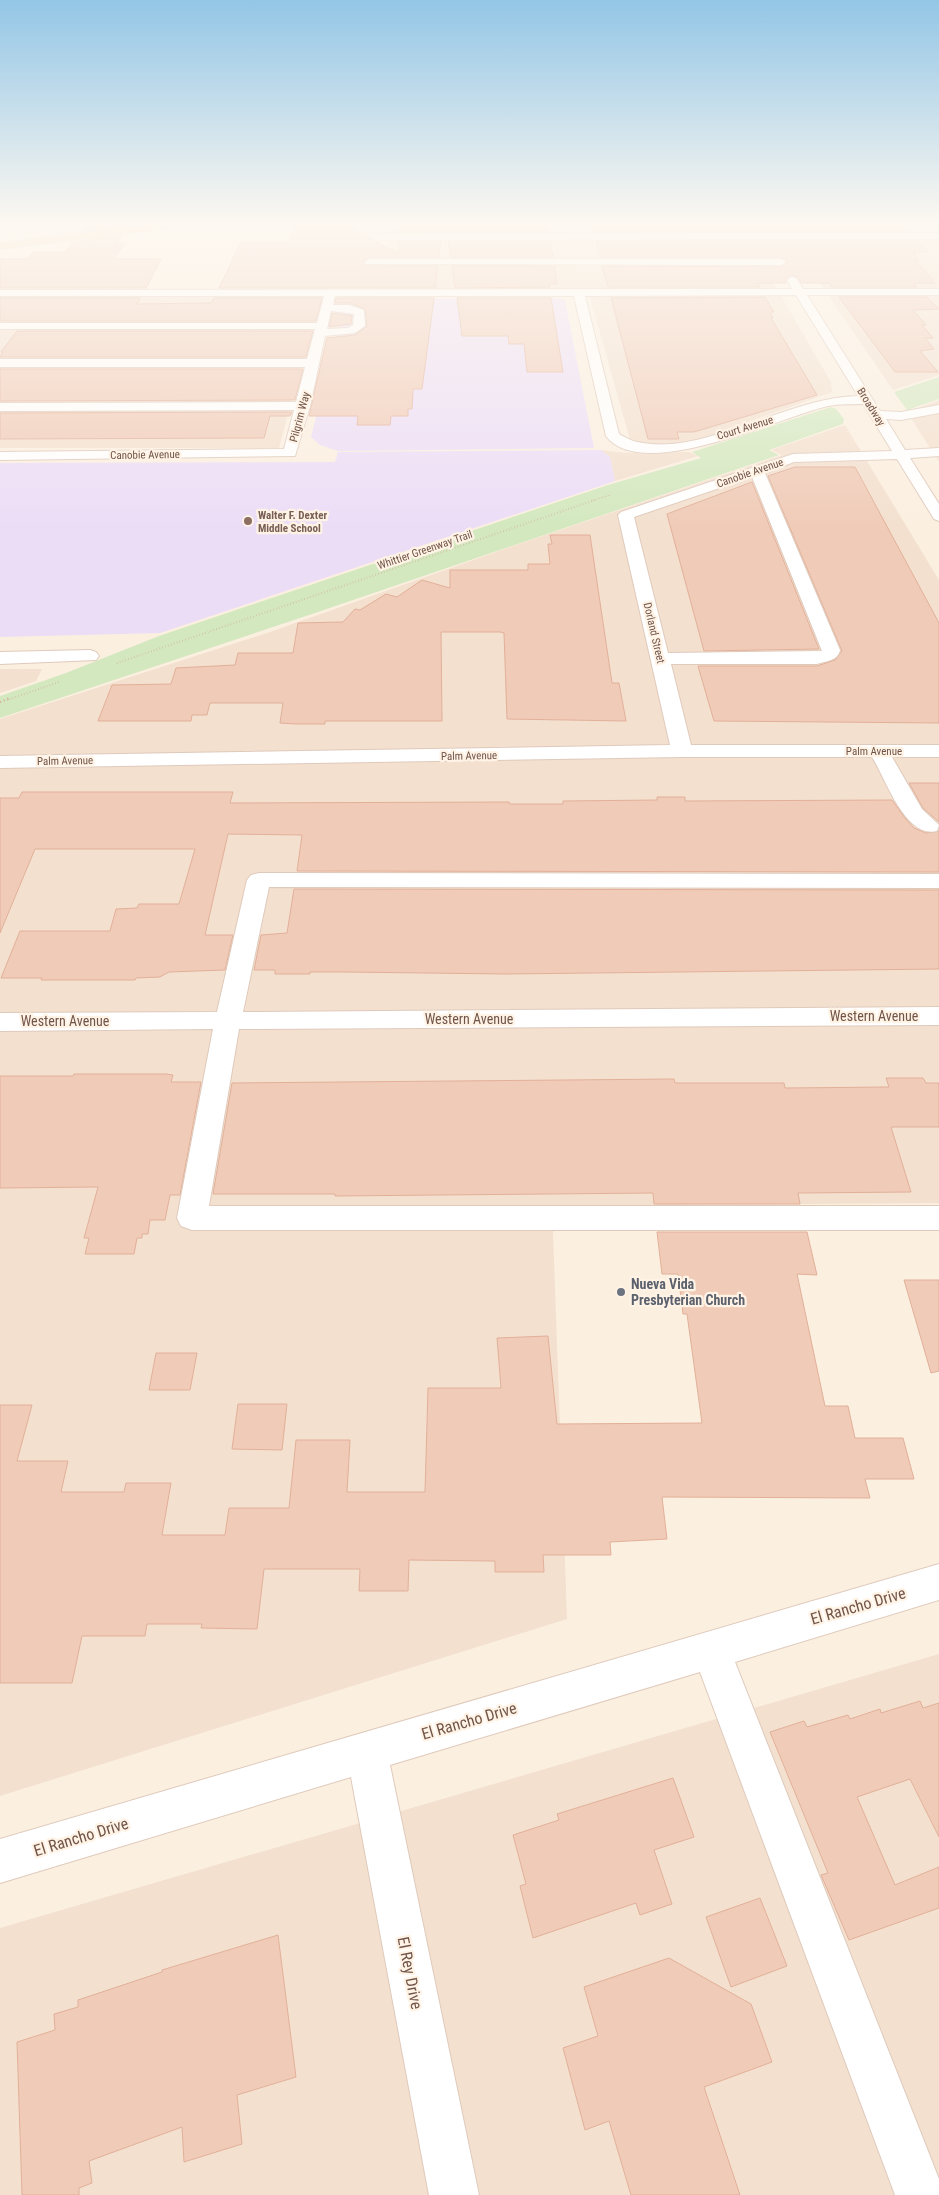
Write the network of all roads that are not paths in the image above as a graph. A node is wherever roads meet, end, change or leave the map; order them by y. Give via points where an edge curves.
1 (323, 324) edge
2 (359, 324) edge
3 (587, 324) edge
4 (820, 324) edge
5 (0, 326) edge
6 (322, 329) junction
7 (314, 362) junction
8 (0, 363) edge
9 (867, 400) junction
10 (303, 406) junction
11 (0, 407) edge
12 (939, 409) edge
13 (876, 416) junction
14 (939, 452) edge
15 (290, 453) joint
16 (901, 455) junction
17 (0, 456) edge
18 (758, 472) junction
19 (937, 510) edge
20 (626, 515) joint
21 (90, 656) dead end
22 (0, 658) edge
23 (660, 659) junction
24 (682, 751) junction
25 (878, 751) junction
26 (939, 751) edge
27 (0, 762) edge
28 (929, 826) dead end
29 (939, 881) edge
30 (939, 1016) edge
31 (228, 1020) junction
32 (0, 1022) edge
33 (939, 1218) edge
34 (939, 1582) edge
35 (711, 1649) junction
36 (367, 1751) junction
37 (0, 1861) edge
38 (454, 2195) edge
39 (920, 2195) edge

1 - 6 street, Pilgrim Way
2 - 6 street via 351,331
3 - 9 street, Court Avenue via 613,436 622,445 645,448 687,446 826,403
4 - 9 street, Broadway
5 - 6 street
6 - 7 street, Pilgrim Way
7 - 8 street
7 - 10 street, Pilgrim Way
9 - 13 street, Broadway
10 - 11 street
10 - 15 street, Pilgrim Way
12 - 13 street via 901,416
13 - 16 street, Broadway
14 - 16 street, Canobie Avenue
15 - 17 street, Canobie Avenue
16 - 18 street, Canobie Avenue via 793,458
16 - 19 street, Broadway
18 - 20 street, Canobie Avenue
18 - 23 street via 830,654 818,658
20 - 23 street, Dorland Street
21 - 22 street
23 - 24 street, Dorland Street
24 - 25 street, Palm Avenue
24 - 27 street, Palm Avenue
25 - 26 street, Palm Avenue
25 - 28 street via 913,813
29 - 31 street via 259,880
30 - 31 street, Western Avenue
31 - 32 street, Western Avenue
31 - 33 street via 192,1218
34 - 35 street, El Rancho Drive
35 - 36 street, El Rancho Drive
35 - 39 street
36 - 37 street, El Rancho Drive
36 - 38 street, El Rey Drive

